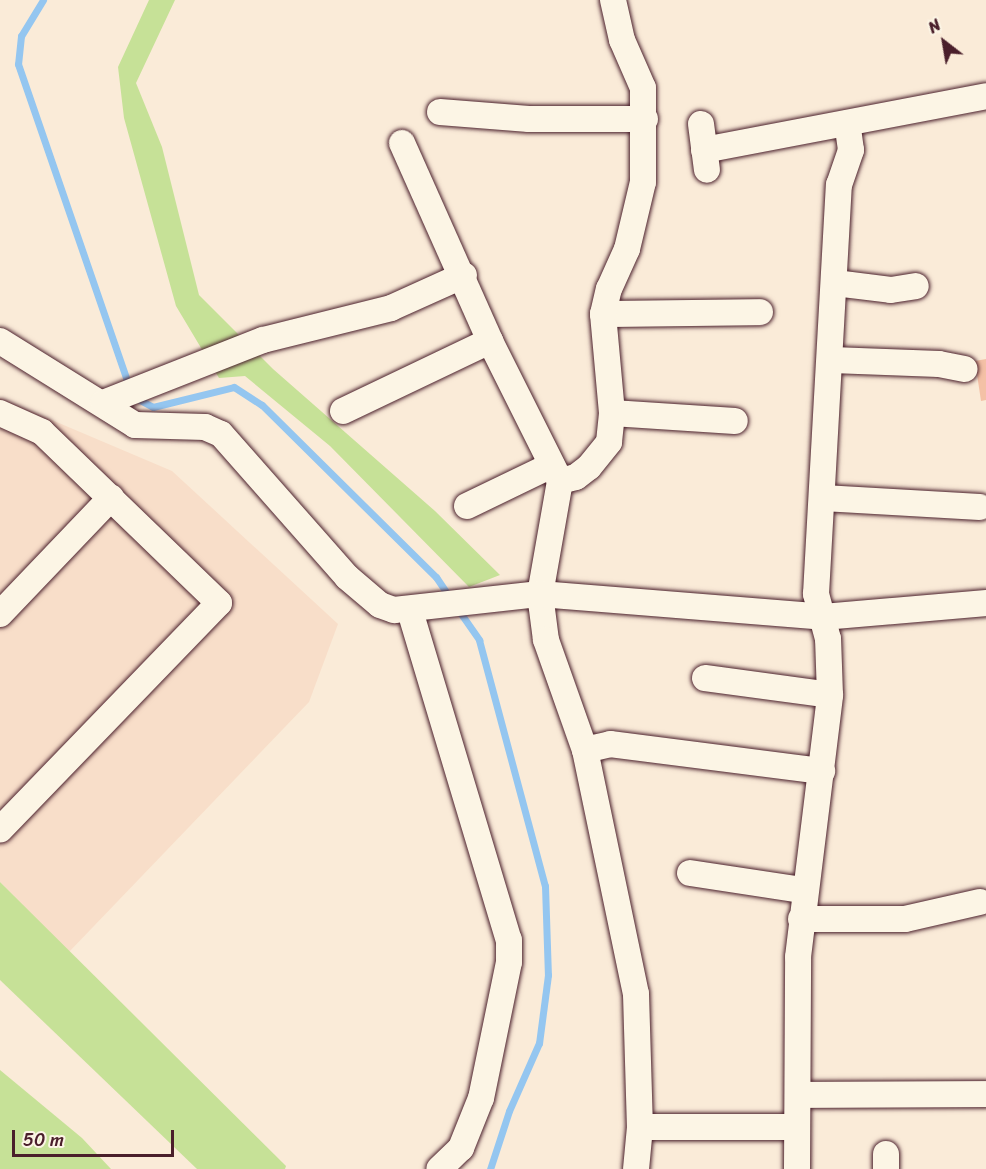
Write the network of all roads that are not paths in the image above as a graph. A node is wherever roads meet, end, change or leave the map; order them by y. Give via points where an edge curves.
1 (613, 0) edge
2 (986, 96) edge
3 (440, 112) dead end
4 (645, 119) junction
5 (847, 123) junction
6 (701, 124) dead end
7 (402, 143) dead end
8 (464, 275) junction
9 (835, 283) junction
10 (916, 286) dead end
11 (760, 312) dead end
12 (603, 314) junction
13 (490, 340) junction
14 (0, 341) edge
15 (832, 360) junction
16 (965, 369) dead end
17 (111, 399) junction
18 (343, 411) dead end
19 (0, 413) edge
20 (612, 413) junction
21 (735, 421) dead end
22 (556, 473) junction
23 (111, 498) junction
24 (823, 498) junction
25 (467, 506) dead end
26 (980, 507) dead end
27 (540, 594) junction
28 (986, 603) edge
29 (419, 610) junction
30 (0, 614) edge
31 (823, 617) junction
32 (705, 678) dead end
33 (830, 695) junction
34 (585, 750) junction
35 (822, 771) junction
36 (0, 830) edge
37 (690, 873) dead end
38 (803, 890) junction
39 (980, 902) dead end
40 (801, 919) junction
41 (986, 1094) edge
42 (798, 1095) junction
43 (640, 1127) junction
44 (797, 1127) junction
45 (439, 1169) edge
46 (636, 1169) edge
47 (797, 1169) edge

1 - 4 street via 622,40 643,88
2 - 5 street
3 - 4 street via 529,119
4 - 12 street via 643,182 627,249 609,289
5 - 6 street via 706,160
5 - 9 street via 851,150 839,185
7 - 8 street
8 - 13 street
8 - 17 street via 391,308 263,340
9 - 10 street via 891,290
9 - 15 street
11 - 12 street
12 - 20 street
13 - 18 street
13 - 22 street
14 - 17 street
15 - 16 street via 939,364
15 - 24 street
17 - 29 street via 135,425 205,428 221,434 364,593 380,605
19 - 23 street via 42,432
20 - 21 street
20 - 22 street via 609,442 599,458 576,477
22 - 25 street
22 - 27 street
23 - 30 street
23 - 36 street via 219,603
24 - 26 street
24 - 31 street via 816,594
27 - 29 street
27 - 31 street
27 - 34 street via 546,640
28 - 31 street
29 - 45 street via 509,940 509,962 481,1098 461,1148
31 - 33 street via 828,639
32 - 33 street
33 - 35 street
34 - 35 street via 610,744
34 - 43 street via 636,994
35 - 38 street
37 - 38 street
38 - 40 street
39 - 40 street via 905,919
40 - 42 street
41 - 42 street
42 - 44 street
43 - 44 street
43 - 46 street
44 - 47 street

